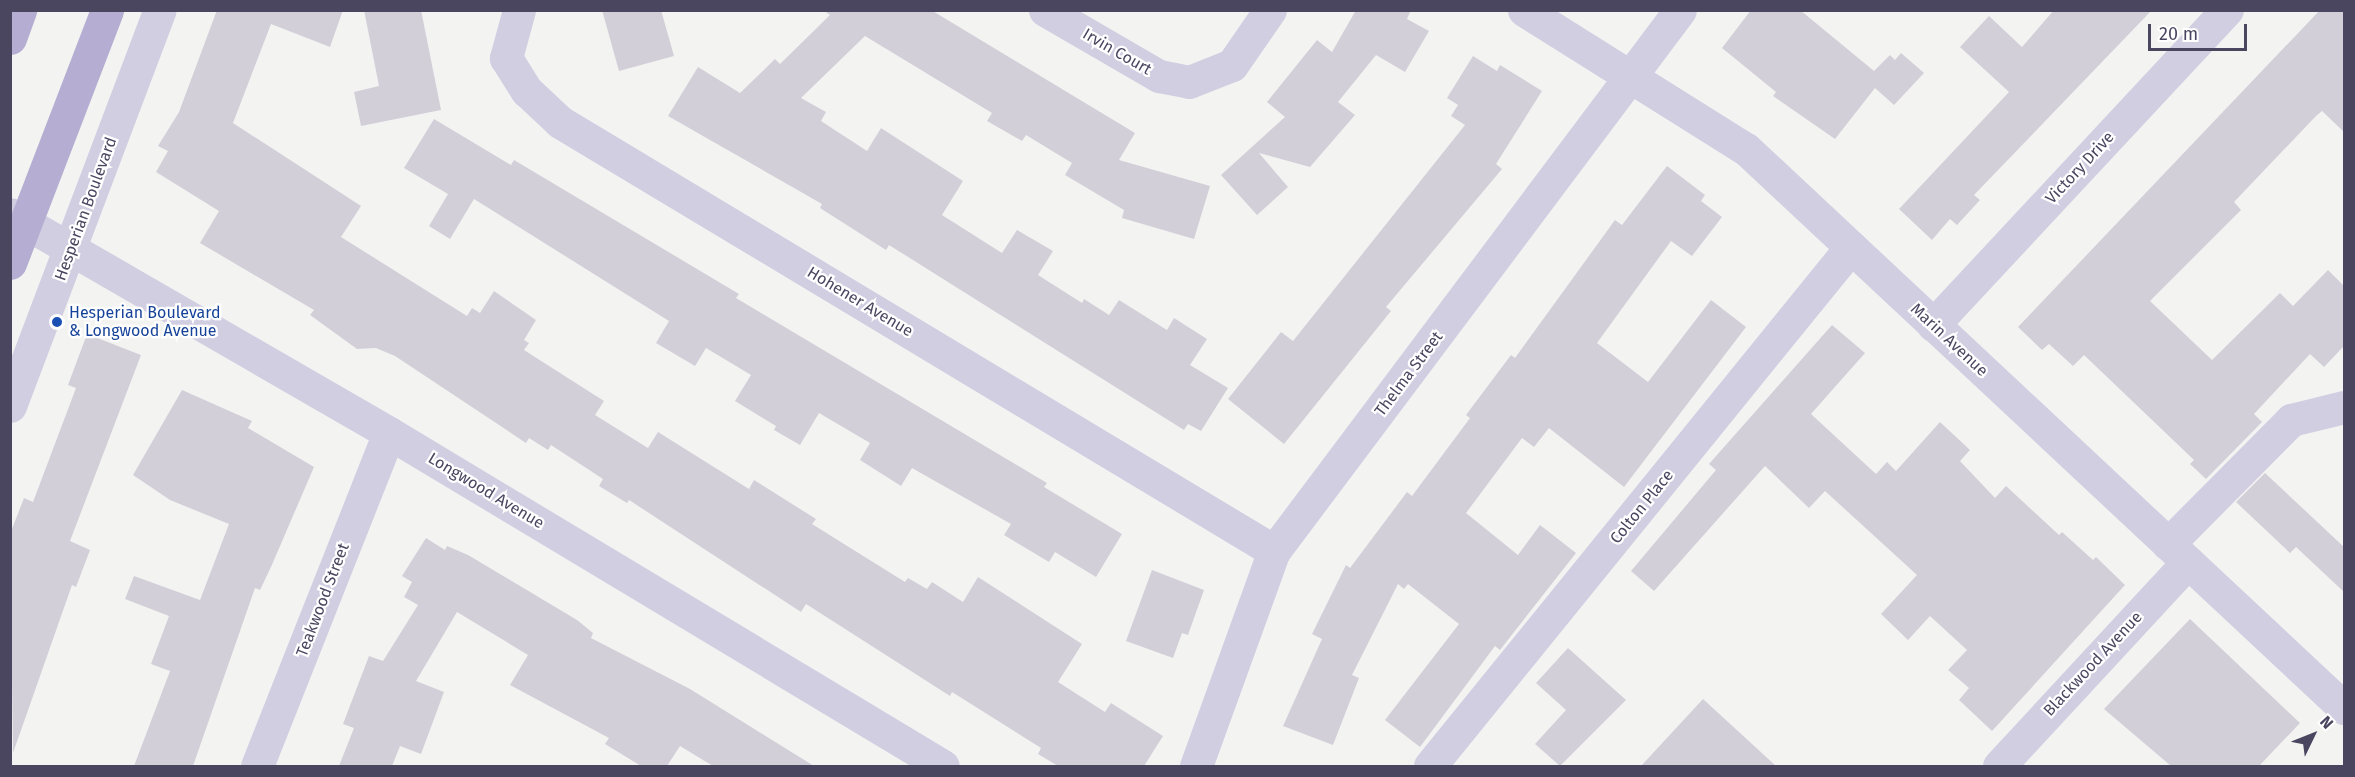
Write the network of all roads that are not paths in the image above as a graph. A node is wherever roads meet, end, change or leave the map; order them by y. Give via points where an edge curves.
1 (20, 10) edge
2 (107, 10) edge
3 (160, 10) edge
4 (519, 10) edge
5 (1045, 10) edge
6 (1270, 10) edge
7 (1524, 10) edge
8 (1680, 10) edge
9 (2227, 10) edge
10 (10, 38) edge
11 (1634, 76) junction
12 (18, 218) edge
13 (1851, 247) junction
14 (71, 250) junction
15 (10, 263) edge
16 (1933, 325) junction
17 (10, 406) edge
18 (2344, 408) edge
19 (389, 433) junction
20 (1274, 550) junction
21 (2178, 553) junction
22 (2344, 708) edge
23 (257, 766) edge
24 (943, 766) edge
25 (1196, 766) edge
26 (1430, 766) edge
27 (1999, 766) edge

1 - 10 main road
2 - 12 main road
3 - 14 street, Hesperian Boulevard
4 - 20 street, Hohener Avenue via 506,58 527,91 560,123
5 - 6 street, Irvin Court via 1159,76 1189,82 1232,65
7 - 11 street, Marin Avenue
8 - 11 street, Thelma Street
9 - 16 street, Victory Drive
11 - 13 street, Marin Avenue via 1746,149
11 - 20 street, Thelma Street
12 - 14 street, Longwood Avenue
12 - 15 main road
13 - 16 street, Marin Avenue
13 - 26 street, Colton Place
14 - 17 street, Hesperian Boulevard
14 - 19 street, Longwood Avenue
16 - 21 street, Marin Avenue
18 - 21 street, Blackwood Avenue via 2291,420
19 - 23 street, Teakwood Street
19 - 24 street, Longwood Avenue
20 - 25 street, Thelma Street
21 - 22 street, Marin Avenue
21 - 27 street, Blackwood Avenue

